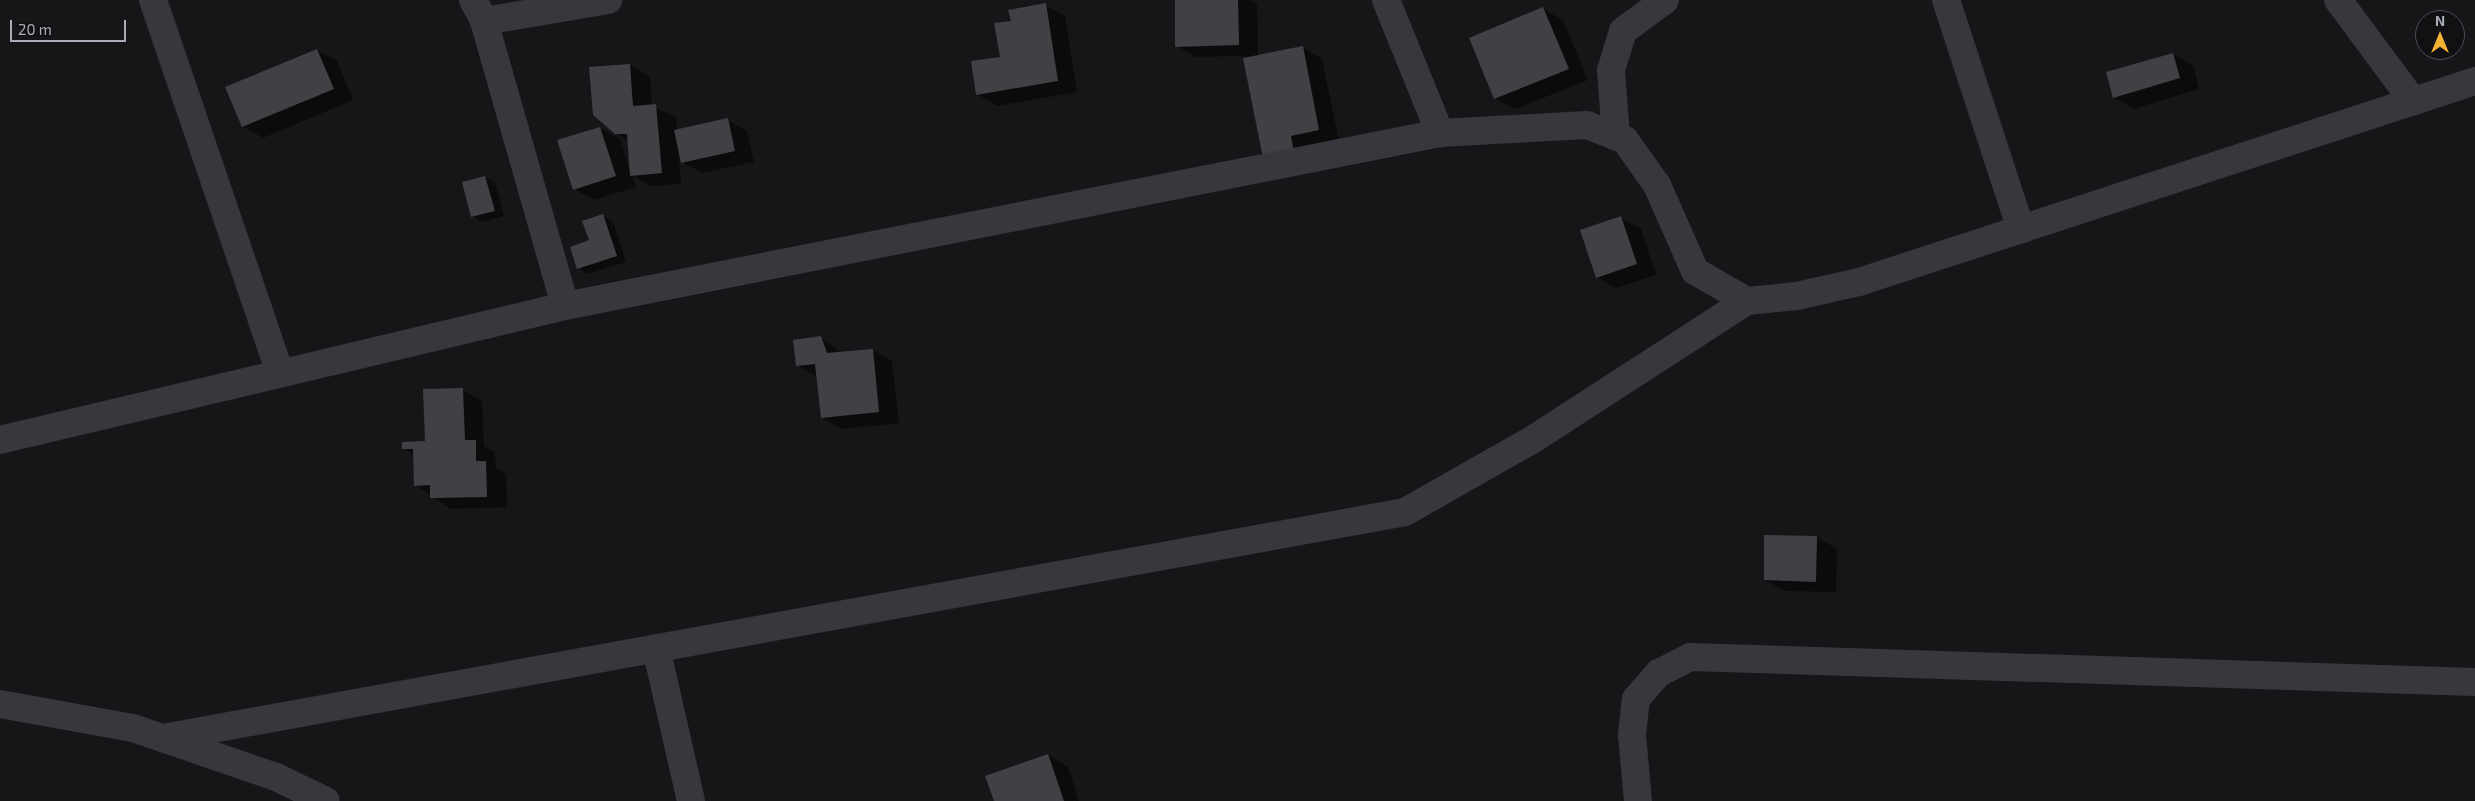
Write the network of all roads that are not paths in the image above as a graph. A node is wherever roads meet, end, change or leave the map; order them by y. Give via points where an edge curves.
1 (153, 0) edge
2 (608, 0) edge
3 (1386, 0) edge
4 (1666, 0) edge
5 (1946, 0) edge
6 (2338, 0) edge
7 (478, 11) edge
8 (2475, 81) edge
9 (2413, 102) junction
10 (1440, 133) junction
11 (1616, 137) junction
12 (2020, 229) junction
13 (1747, 301) junction
14 (565, 306) junction
15 (280, 372) junction
16 (0, 440) edge
17 (656, 648) junction
18 (2475, 682) edge
19 (0, 704) edge
20 (163, 738) junction
21 (326, 801) edge
22 (691, 801) edge
23 (1638, 801) edge

1 - 15 street
2 - 7 street
3 - 10 street
4 - 11 street via 1623,31 1611,70
5 - 12 street
6 - 9 street
7 - 14 street
8 - 9 street
9 - 12 street
10 - 11 street via 1587,125
10 - 14 street
11 - 13 street via 1625,140 1656,185 1695,271
12 - 13 street via 1858,282 1797,296
13 - 17 street via 1534,438 1405,512
14 - 15 street
15 - 16 street
17 - 20 street
17 - 22 street
18 - 23 street via 1690,657 1659,673 1636,698 1632,735
19 - 20 street via 133,728
20 - 21 street via 276,777

